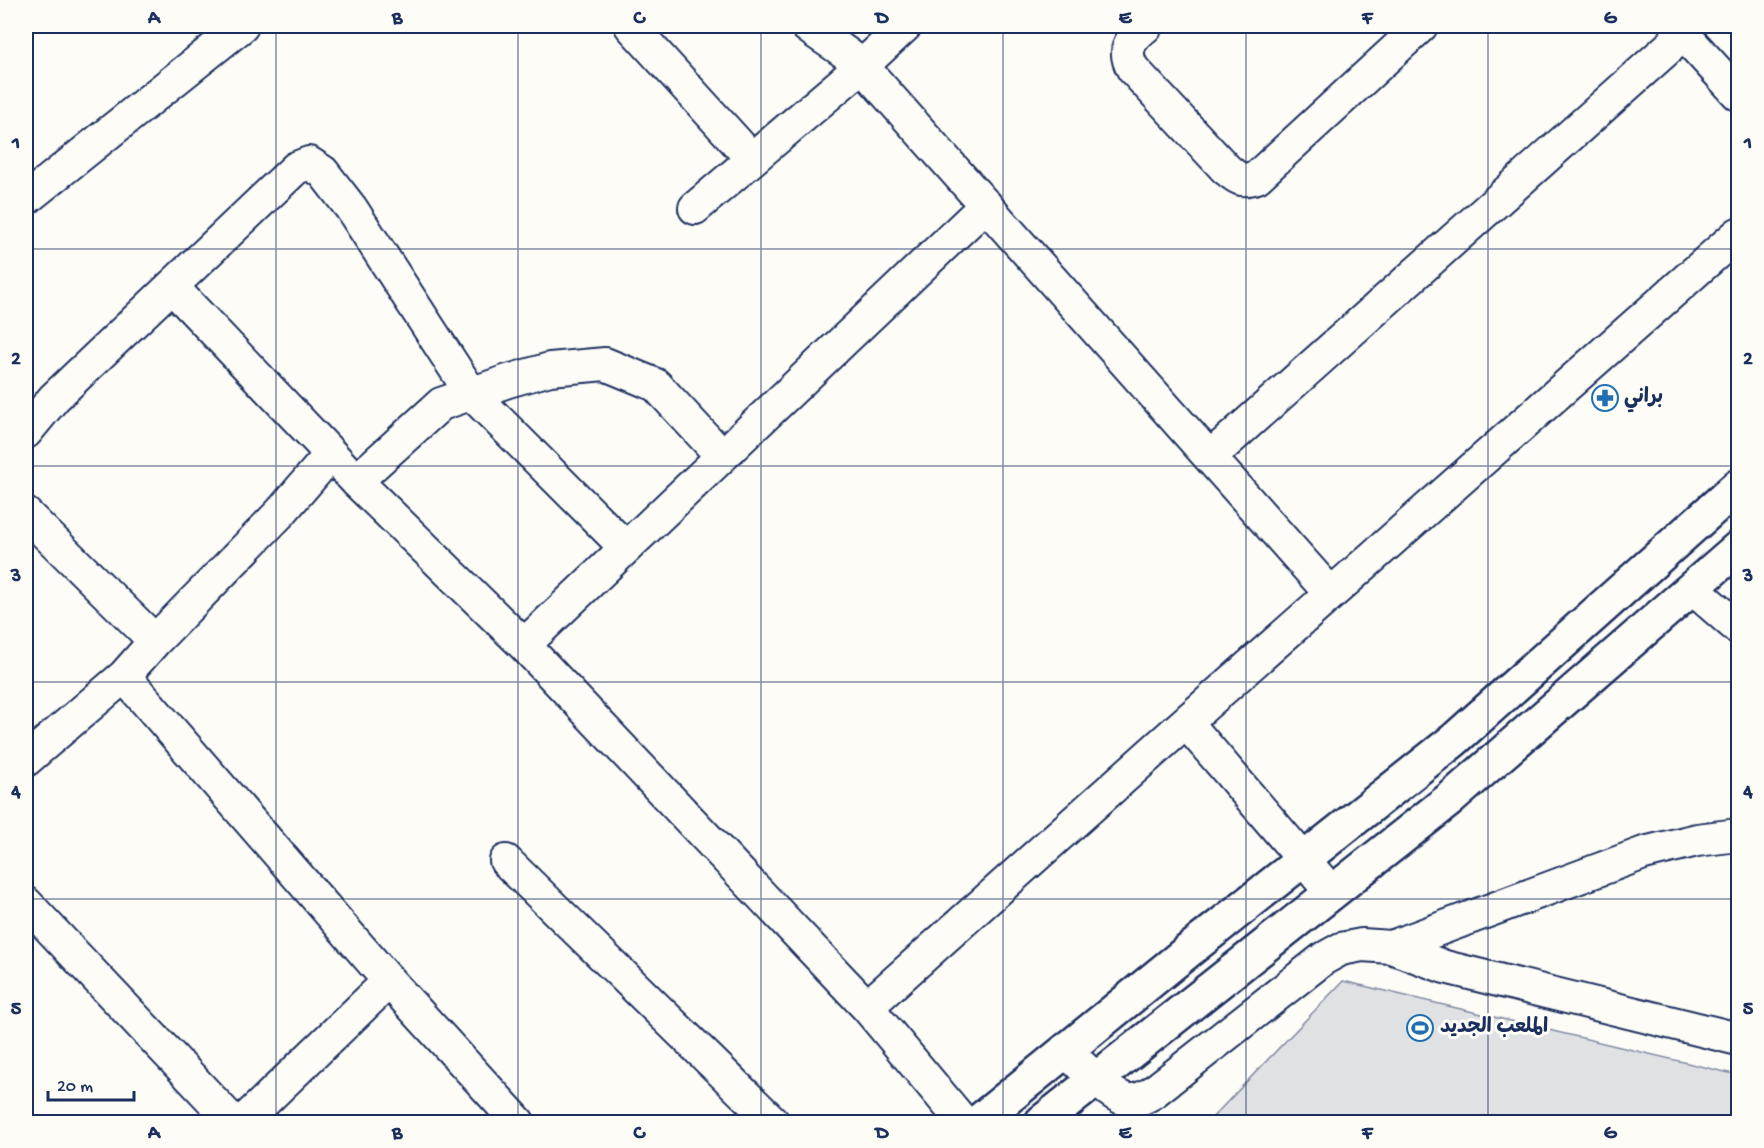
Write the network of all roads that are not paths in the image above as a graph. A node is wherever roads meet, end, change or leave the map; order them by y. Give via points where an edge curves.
1 (242, 26) edge
2 (632, 26) edge
3 (807, 26) edge
4 (905, 26) edge
5 (1146, 26) edge
6 (1421, 26) edge
7 (1680, 30) edge
8 (862, 66) junction
9 (1738, 94) edge
10 (752, 159) junction
11 (26, 199) edge
12 (986, 205) junction
13 (695, 208) dead end
14 (1738, 234) edge
15 (172, 287) junction
16 (471, 393) junction
17 (26, 432) edge
18 (331, 454) junction
19 (722, 456) junction
20 (1210, 457) junction
21 (356, 481) junction
22 (1738, 486) edge
23 (26, 514) edge
24 (626, 548) junction
25 (1738, 548) edge
26 (1692, 588) junction
27 (1331, 594) junction
28 (1738, 628) edge
29 (155, 641) junction
30 (524, 645) junction
31 (124, 676) junction
32 (1186, 722) junction
33 (26, 760) edge
34 (1738, 835) edge
35 (1303, 859) junction
36 (506, 861) dead end
37 (1332, 893) junction
38 (26, 903) edge
39 (1391, 947) junction
40 (389, 981) junction
41 (867, 1007) junction
42 (1738, 1039) edge
43 (1065, 1050) junction
44 (1097, 1079) junction
45 (499, 1116) edge
46 (233, 1122) edge
47 (243, 1122) edge
48 (773, 1122) edge
49 (963, 1122) edge
50 (978, 1122) edge
51 (1042, 1122) edge

1 - 11 street
2 - 10 street
3 - 8 street
4 - 8 street
5 - 6 street via 1129,46 1127,58 1133,69 1226,169 1246,180 1257,177
7 - 9 street
7 - 20 street
8 - 10 street
8 - 12 street
10 - 13 street
12 - 19 street
12 - 20 street
14 - 27 street
15 - 16 street via 296,168 309,163 323,172 351,208
15 - 17 street via 54,398
15 - 18 street
16 - 19 street via 550,369 605,364 656,385
16 - 21 street via 441,404
16 - 24 street
18 - 21 street
18 - 29 street
19 - 24 street
20 - 27 street
21 - 30 street
22 - 35 main road via 1454,740
23 - 29 street
24 - 30 street
25 - 26 main road
26 - 28 street
26 - 37 main road via 1449,800
27 - 32 street
29 - 31 street
30 - 41 street
31 - 33 street
31 - 40 street
32 - 35 street
32 - 41 street
34 - 39 street via 1644,853
35 - 37 street
35 - 43 main road
36 - 48 street
37 - 44 main road
38 - 46 street
39 - 42 street via 1445,967
39 - 44 street via 1362,945 1341,949 1323,959 1141,1099 1126,1100 1114,1095
40 - 45 street
40 - 47 street
41 - 49 street
43 - 44 street
43 - 50 main road
44 - 51 main road

